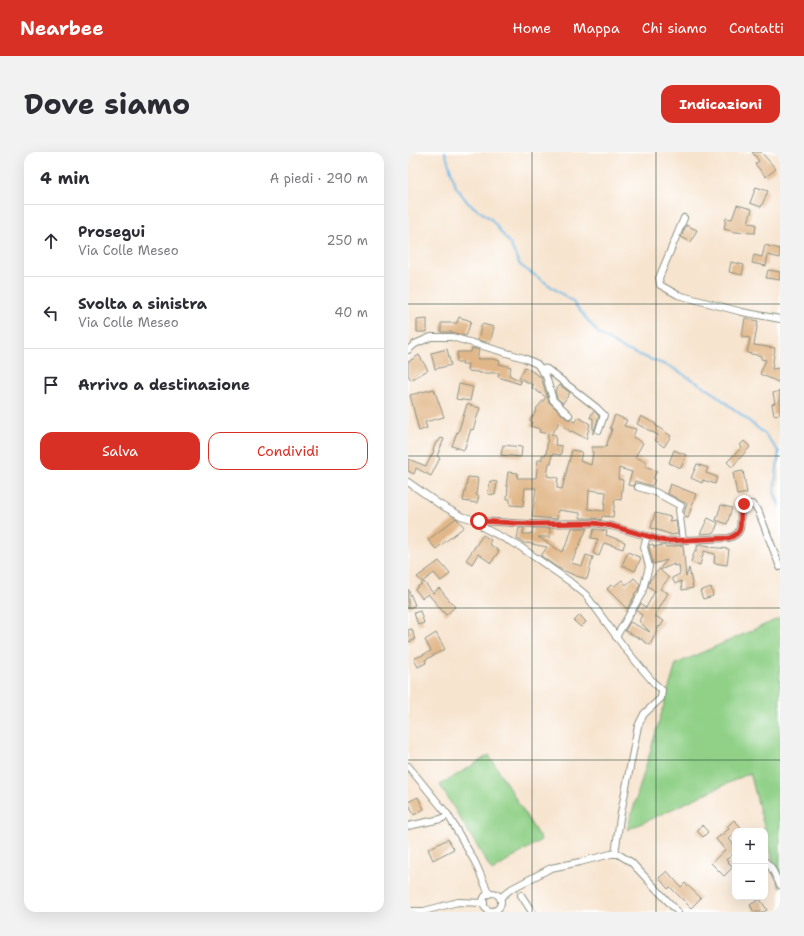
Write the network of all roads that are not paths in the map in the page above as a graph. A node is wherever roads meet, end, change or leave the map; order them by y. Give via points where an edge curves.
1 (684, 218) dead end
2 (780, 319) edge
3 (408, 350) edge
4 (540, 368) junction
5 (570, 415) dead end
6 (599, 430) dead end
7 (408, 482) edge
8 (638, 487) dead end
9 (479, 521) junction
10 (647, 536) junction
11 (683, 540) junction
12 (780, 567) edge
13 (616, 637) junction
14 (408, 766) edge
15 (448, 815) junction
16 (408, 826) edge
17 (615, 854) junction
18 (768, 864) edge
19 (780, 885) edge
20 (489, 894) junction
21 (521, 895) dead end
22 (500, 898) junction
23 (485, 907) edge
24 (494, 911) edge
25 (409, 912) edge
26 (532, 912) edge
27 (678, 912) edge

1 - 2 street via 659,278 660,285 678,295
3 - 4 street via 431,337 452,337 524,358
4 - 5 street via 546,376 553,400
4 - 6 street via 547,369 604,415
7 - 9 street via 461,516
8 - 11 street via 654,492 680,506
9 - 10 street via 531,524 594,523
9 - 13 street via 484,528 519,546 586,595
10 - 11 street via 665,541
10 - 13 street via 644,547 649,567 642,593
11 - 12 street via 729,538 737,535 740,530 741,509 744,504 752,504 758,510
13 - 17 street via 662,690 661,698 644,714 638,726
14 - 15 street
15 - 16 street via 441,819
15 - 20 street via 475,862
17 - 22 street via 551,868 511,889
17 - 27 street via 631,862
18 - 19 street
20 - 22 street via 496,894
20 - 23 street via 485,897
21 - 26 street
22 - 24 street via 500,906
23 - 24 street
23 - 25 street via 458,902 424,911

